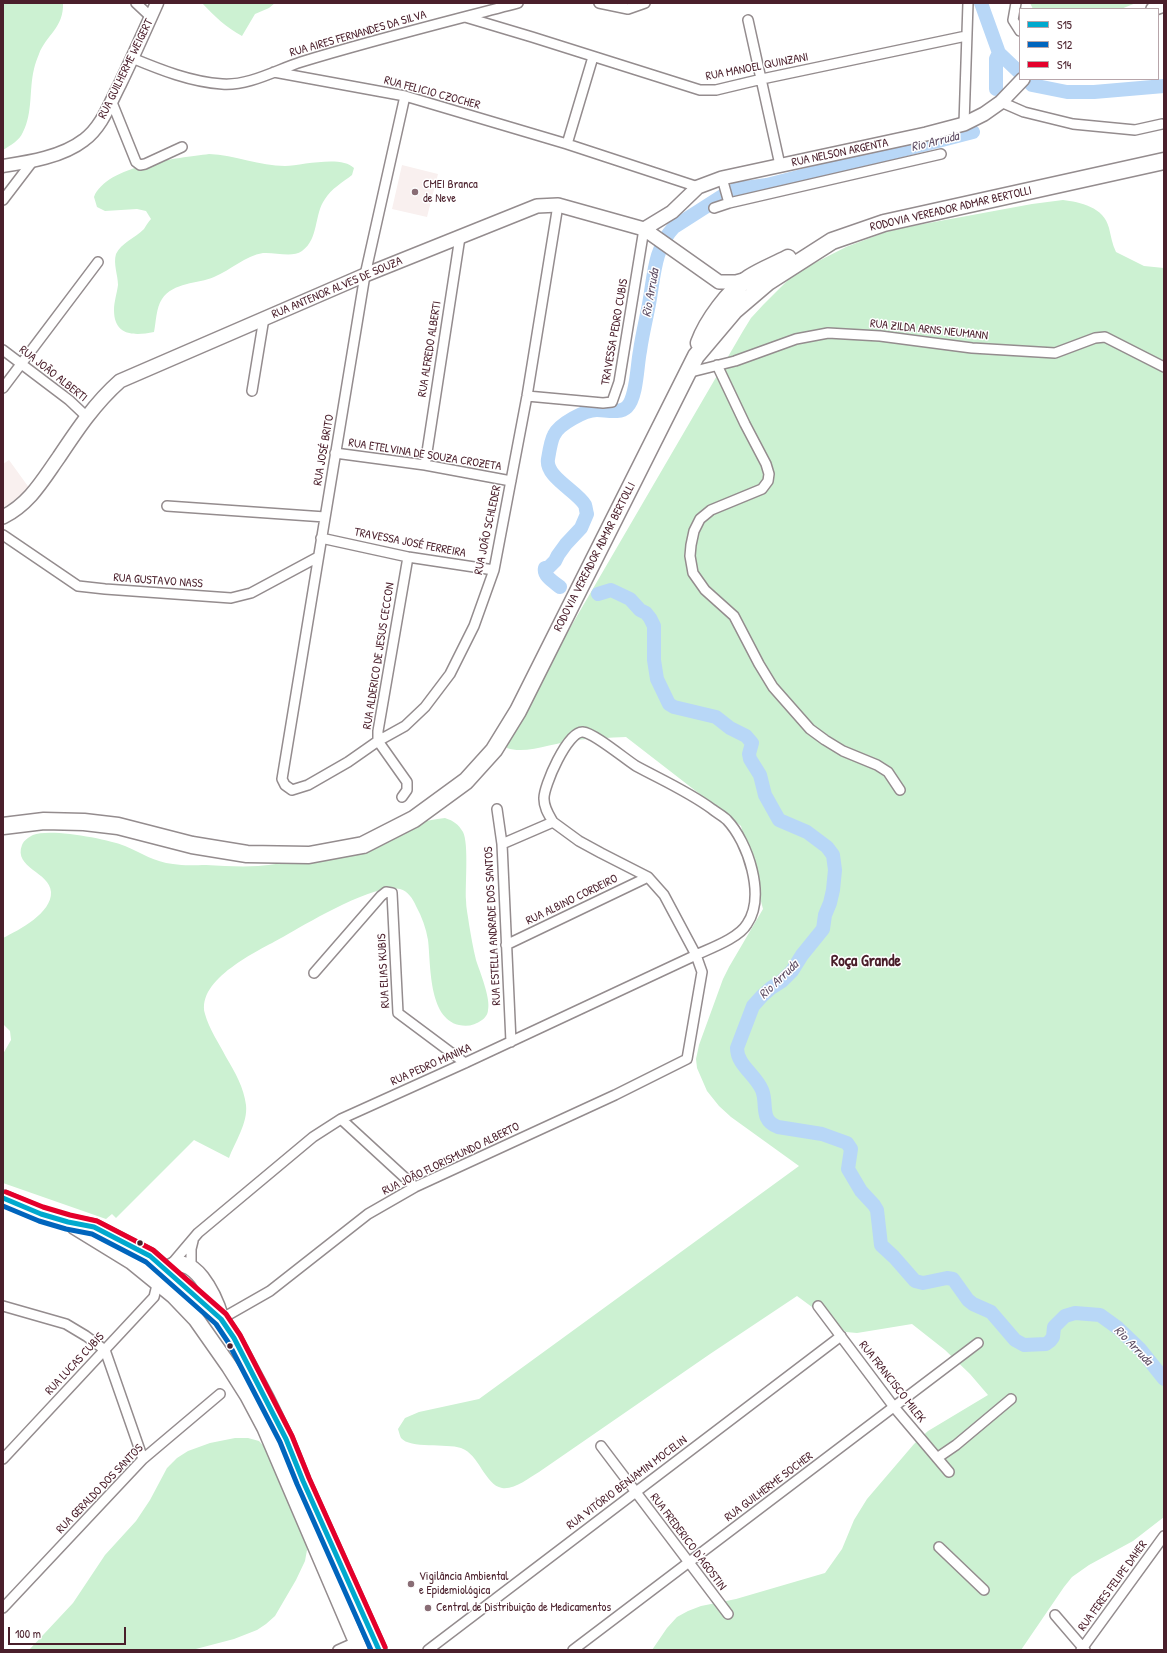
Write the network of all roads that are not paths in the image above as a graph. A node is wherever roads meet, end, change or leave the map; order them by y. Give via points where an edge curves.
1 (136, 3) edge
2 (157, 3) edge
3 (518, 3) edge
4 (599, 3) edge
5 (645, 3) edge
6 (968, 3) edge
7 (1016, 3) edge
8 (151, 17) junction
9 (465, 17) junction
10 (748, 20) dead end
11 (1019, 29) edge
12 (966, 36) junction
13 (593, 57) junction
14 (132, 58) junction
15 (274, 72) junction
16 (762, 79) junction
17 (1021, 81) edge
18 (405, 96) junction
19 (111, 100) junction
20 (1001, 102) junction
21 (964, 124) junction
22 (1162, 124) dead end
23 (567, 144) junction
24 (182, 147) dead end
25 (941, 154) dead end
26 (1164, 161) edge
27 (32, 162) junction
28 (780, 165) junction
29 (3, 166) edge
30 (722, 178) junction
31 (698, 187) junction
32 (3, 200) edge
33 (729, 203) junction
34 (558, 205) junction
35 (714, 208) dead end
36 (644, 229) junction
37 (460, 237) junction
38 (832, 241) junction
39 (98, 262) dead end
40 (365, 275) junction
41 (748, 278) junction
42 (719, 282) junction
43 (724, 301) junction
44 (264, 318) junction
45 (3, 350) edge
46 (696, 356) junction
47 (21, 364) junction
48 (716, 365) junction
49 (1164, 367) edge
50 (687, 373) junction
51 (3, 388) edge
52 (252, 391) dead end
53 (527, 396) junction
54 (87, 417) junction
55 (335, 453) junction
56 (425, 465) junction
57 (511, 481) junction
58 (166, 506) dead end
59 (3, 517) edge
60 (325, 517) junction
61 (3, 535) edge
62 (321, 538) junction
63 (408, 557) junction
64 (318, 558) junction
65 (494, 570) junction
66 (378, 741) junction
67 (308, 785) joint
68 (900, 790) dead end
69 (402, 797) dead end
70 (497, 809) dead end
71 (553, 822) junction
72 (3, 826) edge
73 (502, 844) junction
74 (648, 877) junction
75 (506, 945) junction
76 (696, 955) junction
77 (314, 973) dead end
78 (511, 1042) junction
79 (465, 1063) junction
80 (340, 1119) junction
81 (415, 1187) junction
82 (3, 1198) edge
83 (68, 1222) junction
84 (198, 1233) junction
85 (191, 1267) junction
86 (166, 1270) junction
87 (156, 1282) junction
88 (3, 1306) edge
89 (818, 1306) dead end
90 (221, 1318) junction
91 (841, 1336) junction
92 (978, 1343) dead end
93 (105, 1350) junction
94 (220, 1394) dead end
95 (1011, 1400) dead end
96 (894, 1407) junction
97 (601, 1446) dead end
98 (937, 1458) junction
99 (3, 1459) edge
100 (143, 1459) junction
101 (948, 1472) dead end
102 (636, 1492) junction
103 (1164, 1536) edge
104 (939, 1547) dead end
105 (689, 1562) junction
106 (984, 1590) dead end
107 (3, 1608) edge
108 (728, 1614) dead end
109 (1055, 1615) dead end
110 (358, 1646) edge
111 (1083, 1649) edge
112 (338, 1650) edge
113 (379, 1650) edge
114 (428, 1650) edge
115 (573, 1650) edge

1 - 8 street
2 - 8 street, RUA GUILHERME WEIGERT
3 - 9 street, RUA AIRES FERNANDES DA SILVA
4 - 5 street via 628,9
6 - 12 street
7 - 11 street via 1014,20
8 - 14 street, RUA GUILHERME WEIGERT
9 - 13 street, RUA MANOEL QUINZANI
9 - 15 street, RUA AIRES FERNANDES DA SILVA via 300,62
10 - 16 street
12 - 16 street, RUA MANOEL QUINZANI
12 - 21 street
13 - 16 street, RUA MANOEL QUINZANI via 700,90 716,90
13 - 23 street
14 - 15 street, RUA FELICIO CZOCHER via 163,71 223,84 244,82
14 - 19 street, RUA GUILHERME WEIGERT
15 - 18 street, RUA FELICIO CZOCHER
16 - 28 street
17 - 20 main road, RUA NELSON ARGENTA
18 - 23 street, RUA FELICIO CZOCHER
18 - 40 street, RUA JOSÉ BRITO
19 - 24 street via 136,162 140,165
19 - 27 street, RUA GUILHERME WEIGERT via 100,123 84,140 64,151
20 - 21 main road, RUA NELSON ARGENTA
20 - 22 street via 1024,112 1073,124 1135,130
21 - 28 main road, RUA NELSON ARGENTA
23 - 31 street, RUA FELICIO CZOCHER
25 - 33 street, RUA NELSON ARGENTA
26 - 38 highway, RODOVIA VEREADOR ADMAR BERTOLLI via 884,223
27 - 29 street, RUA GUILHERME WEIGERT
27 - 32 street
28 - 30 main road, RUA NELSON ARGENTA
30 - 31 main road, RUA NELSON ARGENTA
30 - 33 street
31 - 36 main road, RUA NELSON ARGENTA via 672,212
33 - 35 street, RUA NELSON ARGENTA
34 - 36 main road, RUA ANTENOR ALVES DE SOUZA
34 - 37 main road, RUA ANTENOR ALVES DE SOUZA via 537,206
34 - 53 street, RUA JOÃO SCHLEDER
36 - 42 main road, RUA ANTENOR ALVES DE SOUZA
36 - 53 street, TRAVESSA PEDRO CUBIS via 620,382 612,402
37 - 40 main road, RUA ANTENOR ALVES DE SOUZA
37 - 56 street, RUA ALFREDO ALBERTI
38 - 41 highway via 800,252
38 - 46 highway, RODOVIA VEREADOR ADMAR BERTOLLI via 768,282 734,311
39 - 47 street
40 - 44 main road, RUA ANTENOR ALVES DE SOUZA
40 - 55 street, RUA JOSÉ BRITO
41 - 42 main road via 736,282
41 - 43 highway
42 - 43 main road
43 - 46 highway via 710,321
44 - 52 street
44 - 54 main road, RUA ANTENOR ALVES DE SOUZA via 120,382 105,394
45 - 47 street, RUA JOÃO ALBERTI
46 - 50 highway, RODOVIA VEREADOR ADMAR BERTOLLI
47 - 51 street
47 - 54 street, RUA JOÃO ALBERTI
48 - 49 street, RUA ZILDA ARNS NEUMANN via 735,361 796,339 828,333 880,336 972,348 1055,353 1094,338 1105,337
48 - 50 street, RUA ZILDA ARNS NEUMANN
48 - 68 street via 769,474 768,481 762,489 712,510 700,519 691,545 693,573 705,590 734,616 773,687 810,729 843,750 888,772
50 - 72 highway, RODOVIA VEREADOR ADMAR BERTOLLI via 521,704 498,743 466,781 414,819 363,845 309,855 240,853 192,845 118,826 84,822 44,821
53 - 57 street, RUA JOÃO SCHLEDER
54 - 59 main road, RUA ANTENOR ALVES DE SOUZA via 37,490
55 - 56 street, RUA ETELVINA DE SOUZA CROZETA
55 - 60 street, RUA JOSÉ BRITO
56 - 57 street, RUA ETELVINA DE SOUZA CROZETA
57 - 65 street, RUA JOÃO SCHLEDER
58 - 60 street
60 - 62 street, RUA JOSÉ BRITO
61 - 64 street, RUA GUSTAVO NASS via 78,586 105,590 231,598 251,593
62 - 63 street, TRAVESSA JOSÉ FERREIRA
62 - 64 street, RUA JOSÉ BRITO
63 - 65 street, TRAVESSA JOSÉ FERREIRA
63 - 66 street, RUA ALDERICO DE JESUS CECCON
64 - 67 street, RUA JOSÉ BRITO via 282,779 292,790
65 - 66 street, RUA JOÃO SCHLEDER via 474,626 450,674 426,707 405,726
66 - 67 street, RUA JOÃO SCHLEDER
66 - 69 street, RUA ALDERICO DE JESUS CECCON via 407,782 408,790
70 - 73 street, RUA ESTELLA ANDRADE DOS SANTOS
71 - 73 street
71 - 74 street via 601,853
71 - 76 street, RUA PEDRO MANIKA via 546,809 546,788 563,750 578,732 596,738 623,758 700,800 727,820 744,844 751,865 754,906 747,924 727,941
73 - 75 street, RUA ESTELLA ANDRADE DOS SANTOS
74 - 75 street, RUA ALBINO CORDEIRO
74 - 76 street via 664,895
75 - 78 street, RUA ESTELLA ANDRADE DOS SANTOS
76 - 78 street, RUA PEDRO MANIKA
76 - 81 street, RUA JOÃO FLORISMUNDO ALBERTO via 702,972 687,1059
77 - 79 street, RUA ELIAS KUBIS via 381,896 386,892 392,893 398,1013
78 - 79 street, RUA PEDRO MANIKA
79 - 80 street, RUA PEDRO MANIKA
80 - 81 street
80 - 84 street, RUA PEDRO MANIKA via 313,1136
81 - 90 street, RUA JOÃO FLORISMUNDO ALBERTO via 368,1214 270,1291
82 - 83 main road
83 - 86 main road via 94,1226 150,1256
83 - 87 main road via 131,1261
84 - 85 street, RUA PEDRO MANIKA via 191,1249
84 - 86 street, RUA PEDRO MANIKA
85 - 86 main road via 176,1264
85 - 90 main road via 212,1292
86 - 87 street, RUA PEDRO MANIKA
86 - 90 main road
87 - 93 street, RUA LUCAS CUBIS via 154,1297
87 - 110 main road via 196,1319 248,1396 280,1460
88 - 93 street via 66,1324
89 - 91 street, RUA FRANCISCO MILEK
90 - 113 main road via 286,1439
91 - 96 street, RUA FRANCISCO MILEK
91 - 102 street, RUA VITÓRIO BENJAMIN MOCELIN
92 - 96 street, RUA GUILHERME SOCHER
93 - 99 street, RUA LUCAS CUBIS
93 - 100 street
94 - 100 street, RUA GERALDO DOS SANTOS
95 - 98 street
96 - 98 street, RUA FRANCISCO MILEK
96 - 105 street, RUA GUILHERME SOCHER
97 - 102 street, RUA FREDERICO D'AGOSTIN
98 - 101 street, RUA FRANCISCO MILEK
100 - 107 street, RUA GERALDO DOS SANTOS
102 - 105 street, RUA FREDERICO D'AGOSTIN
102 - 114 street, RUA VITÓRIO BENJAMIN MOCELIN
103 - 111 street, RUA FERES FELIPE DAHER
104 - 106 street
105 - 108 street, RUA FREDERICO D'AGOSTIN
105 - 115 street, RUA GUILHERME SOCHER
109 - 111 street
110 - 112 street

